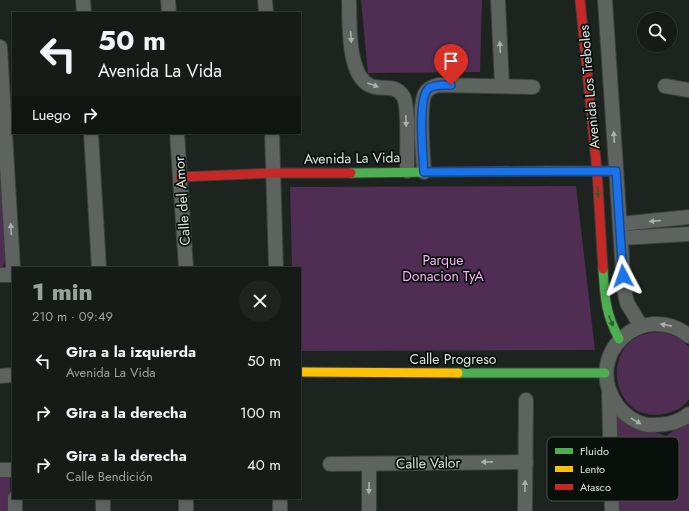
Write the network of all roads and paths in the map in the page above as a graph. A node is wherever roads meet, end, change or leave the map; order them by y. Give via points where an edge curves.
1 (83, 0) edge
2 (168, 0) edge
3 (265, 0) edge
4 (349, 0) edge
5 (498, 0) edge
6 (580, 0) edge
7 (605, 0) edge
8 (84, 12) edge
9 (169, 12) edge
10 (266, 12) edge
11 (0, 47) edge
12 (502, 86) junction
13 (665, 86) dead end
14 (533, 87) dead end
15 (689, 90) edge
16 (2, 129) edge
17 (91, 134) edge
18 (177, 134) edge
19 (272, 134) edge
20 (407, 171) junction
21 (597, 171) junction
22 (616, 171) junction
23 (424, 172) junction
24 (274, 173) junction
25 (180, 177) junction
26 (689, 217) edge
27 (620, 224) junction
28 (689, 234) edge
29 (621, 238) junction
30 (13, 267) edge
31 (99, 267) edge
32 (186, 267) edge
33 (276, 267) edge
34 (12, 274) edge
35 (0, 275) edge
36 (641, 326) junction
37 (689, 336) edge
38 (619, 340) junction
39 (301, 372) edge
40 (605, 373) junction
41 (12, 375) edge
42 (0, 376) edge
43 (609, 394) junction
44 (526, 400) dead end
45 (689, 414) edge
46 (610, 437) edge
47 (526, 462) junction
48 (330, 464) dead end
49 (369, 464) junction
50 (0, 470) edge
51 (12, 470) edge
52 (15, 499) edge
53 (103, 499) edge
54 (186, 499) edge
55 (280, 499) edge
56 (612, 501) edge
57 (15, 511) edge
58 (103, 511) edge
59 (186, 511) edge
60 (280, 511) edge
61 (369, 511) edge
62 (525, 511) edge
63 (612, 511) edge

1 - 8 street
2 - 9 street
3 - 10 street
4 -> 20 street via 353,61 357,73 374,87 393,88 403,96 406,109
12 -> 5 street
6 - 21 street, Avenida Los Treboles
22 -> 7 street, Avenida Los Treboles
11 - 16 street
12 - 14 street
12 - 23 street via 438,85 429,88 424,96 422,109
13 - 15 street
30 -> 16 street
17 - 31 street
18 - 25 street, Calle del Amor
19 - 24 street
20 - 23 street, Avenida La Vida
20 - 24 street, Avenida La Vida
21 - 22 street, Avenida La Vida
21 - 23 street, Avenida La Vida
21 -> 38 street, Avenida Los Treboles via 605,300 609,320
22 - 27 street, Avenida Los Treboles
24 - 25 street, Avenida La Vida
24 - 33 street
25 - 32 street, Calle del Amor
26 -> 27 street
27 - 29 street, Avenida Los Treboles
28 - 29 street
29 - 36 street, Avenida Los Treboles via 627,303
34 - 35 street
37 -> 36 street via 670,325
36 - 38 street
38 - 40 street via 609,355
39 - 40 street, Calle Progreso
40 - 43 street
41 - 42 street
43 -> 45 street via 622,413 643,424 666,425
43 - 46 street
44 - 47 street
47 -> 49 street, Calle Valor
62 -> 47 street
48 - 49 street, Calle Valor
49 -> 61 street
50 - 51 street
52 - 57 street
53 - 58 street
54 - 59 street
55 - 60 street
56 - 63 street

